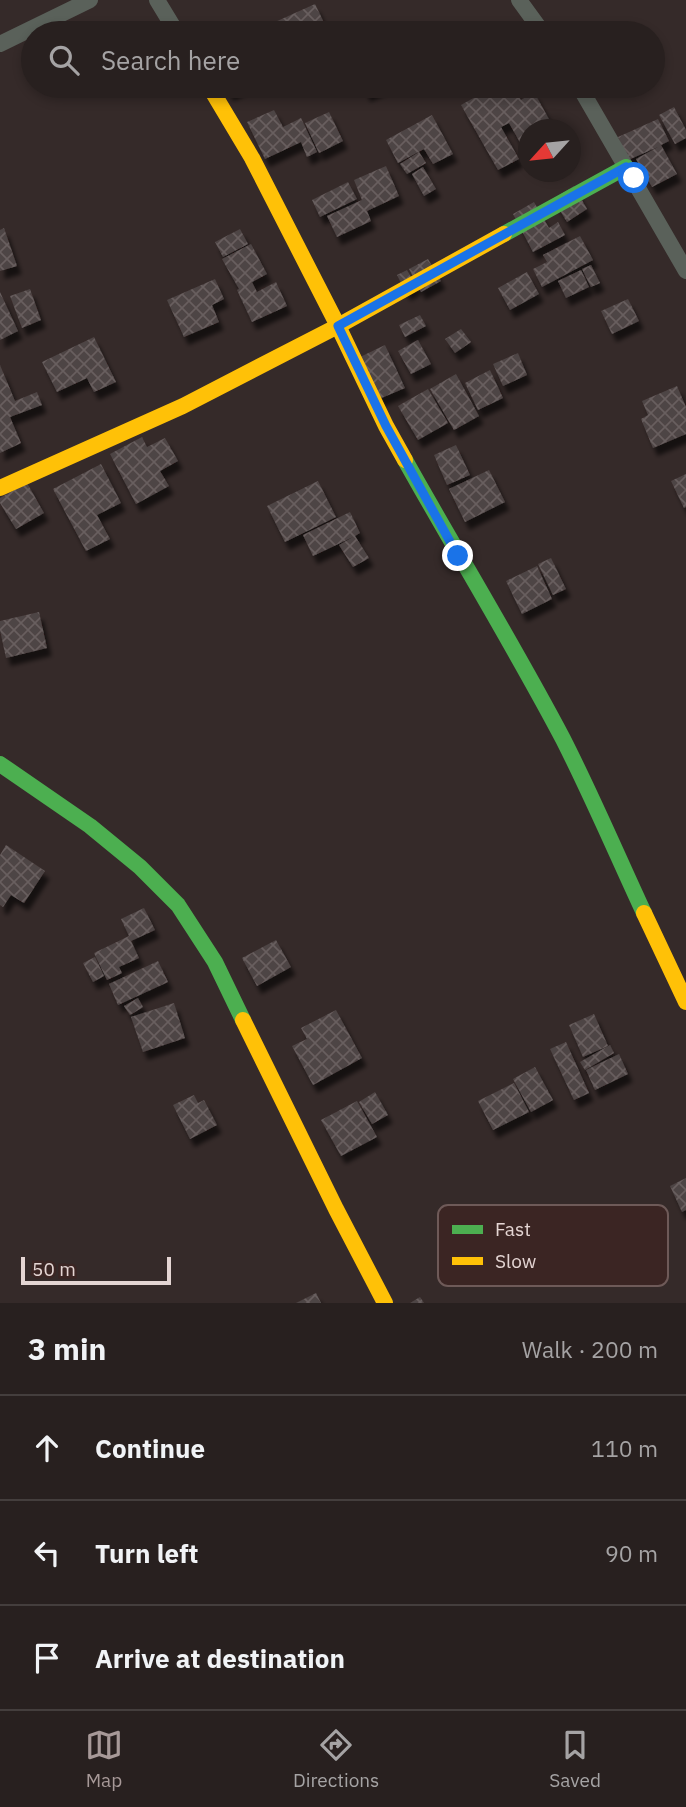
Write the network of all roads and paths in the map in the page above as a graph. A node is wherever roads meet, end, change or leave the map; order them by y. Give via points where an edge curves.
1 (90, 0) edge
2 (157, 0) edge
3 (519, 0) edge
4 (47, 21) edge
5 (170, 21) edge
6 (534, 21) edge
7 (21, 34) edge
8 (0, 44) edge
9 (216, 98) edge
10 (586, 98) edge
11 (626, 167) junction
12 (686, 271) edge
13 (338, 326) junction
14 (0, 488) edge
15 (0, 764) edge
16 (686, 1002) edge
17 (385, 1303) edge

1 - 4 street
2 - 5 street
3 - 6 street
7 - 8 street
9 - 13 street
10 - 11 street
11 - 12 street
11 - 13 street
13 - 14 street via 183,407
13 - 16 street via 386,426 564,741
15 - 17 street via 90,826 178,905 215,962

